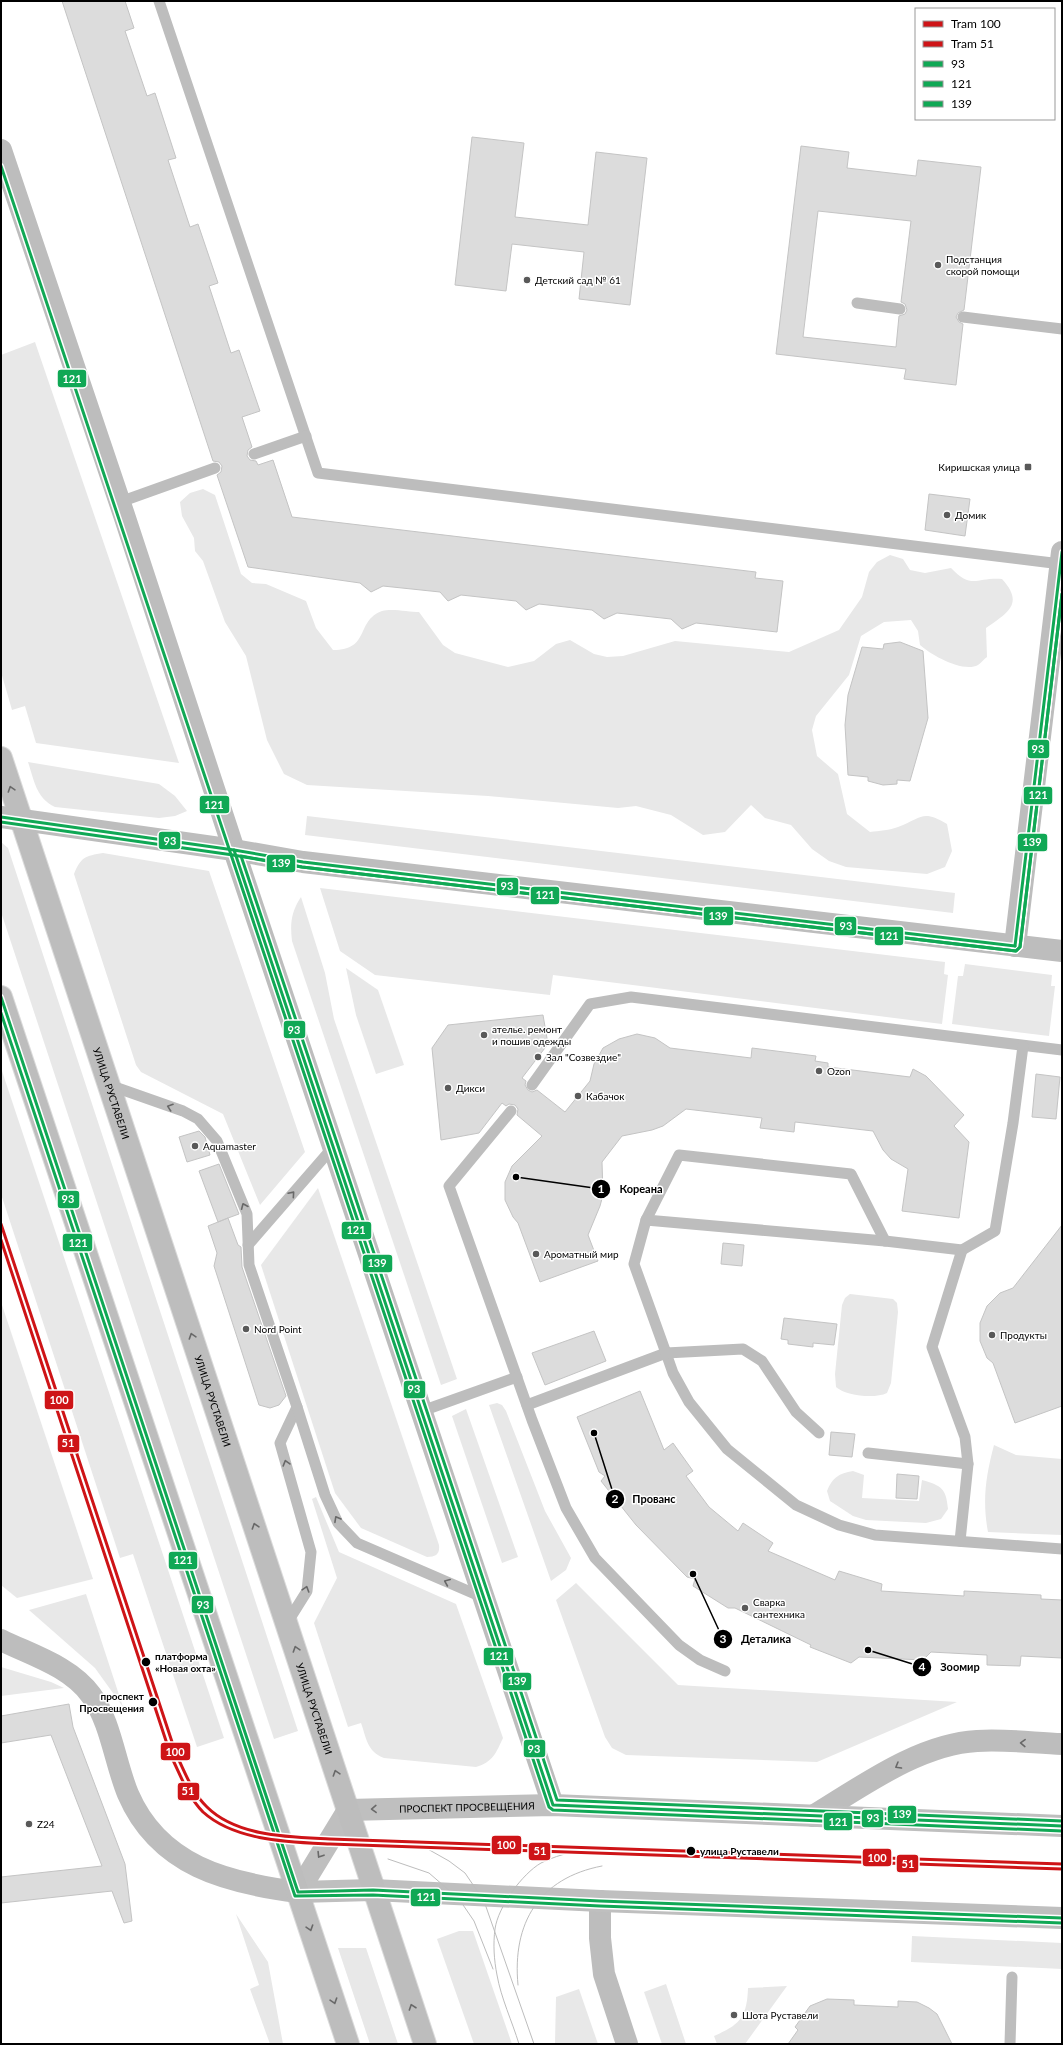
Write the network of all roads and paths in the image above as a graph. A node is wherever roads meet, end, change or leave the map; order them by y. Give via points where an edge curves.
1 (160, 1) edge
2 (1, 150) edge
3 (856, 304) dead end
4 (900, 309) dead end
5 (964, 317) dead end
6 (1062, 329) edge
7 (306, 436) junction
8 (254, 454) dead end
9 (215, 468) dead end
10 (120, 502) junction
11 (1061, 558) edge
12 (1058, 615) edge
13 (1, 758) edge
14 (11, 818) edge
15 (234, 850) junction
16 (1015, 946) junction
17 (1062, 951) edge
18 (1, 997) edge
19 (1022, 1046) junction
20 (1062, 1050) edge
21 (109, 1085) junction
22 (532, 1085) dead end
23 (511, 1111) dead end
24 (334, 1146) junction
25 (646, 1220) junction
26 (885, 1241) junction
27 (248, 1244) junction
28 (962, 1250) junction
29 (666, 1353) junction
30 (517, 1377) junction
31 (527, 1405) junction
32 (297, 1408) junction
33 (422, 1411) junction
34 (818, 1433) dead end
35 (868, 1453) dead end
36 (968, 1464) junction
37 (960, 1542) junction
38 (1062, 1548) edge
39 (483, 1597) junction
40 (287, 1623) junction
41 (1, 1640) edge
42 (725, 1671) dead end
43 (1062, 1744) edge
44 (553, 1806) junction
45 (348, 1810) junction
46 (813, 1816) junction
47 (1062, 1826) edge
48 (373, 1890) junction
49 (298, 1892) junction
50 (600, 1901) junction
51 (1062, 1918) edge
52 (1012, 1977) dead end
53 (348, 2044) edge
54 (425, 2044) edge
55 (627, 2044) edge
56 (1010, 2044) edge

1 - 7 lane
2 - 10 street
3 - 4 lane
5 - 6 lane
7 - 8 lane
7 - 11 lane via 318,473
9 - 10 lane
10 - 15 street
11 - 12 street
12 - 16 street
14 -> 13 street, УЛИЦА РУСТАВЕЛИ
14 - 15 street
14 - 21 street, УЛИЦА РУСТАВЕЛИ
15 - 16 street via 303,862
15 - 24 street
16 - 17 street
18 - 49 street
19 - 20 lane
19 - 22 lane via 631,997 590,1004
19 - 28 lane via 1013,1123 995,1231
27 -> 21 lane via 247,1214 217,1141 198,1119 183,1111
40 -> 21 street, УЛИЦА РУСТАВЕЛИ
23 - 30 lane via 449,1186
27 -> 24 lane
24 - 33 street
25 - 26 lane
25 - 26 lane via 679,1155 851,1174
25 - 29 lane via 634,1264
26 - 28 lane
27 - 32 lane via 250,1265
28 - 36 lane via 932,1347 966,1437
29 - 31 lane
29 - 34 lane via 743,1349 762,1361 796,1412
29 - 37 lane via 673,1373 689,1402 727,1449 796,1505 839,1525 875,1535
30 - 31 lane
30 - 33 lane
31 - 42 lane via 566,1508 595,1558 679,1645 700,1660
39 -> 32 lane via 357,1543 338,1523 325,1495
40 -> 32 lane via 307,1591 311,1552 280,1443
33 - 39 street
35 - 36 lane
36 - 37 lane
37 - 38 lane
39 - 44 street
45 -> 40 street, УЛИЦА РУСТАВЕЛИ
41 - 49 street via 72,1675 91,1695 111,1742 128,1794 143,1820 160,1841 181,1859 214,1875 259,1887
43 -> 46 street via 976,1741 941,1747 905,1762
44 -> 45 main road, ПРОСПЕКТ ПРОСВЕЩЕНИЯ
44 - 46 main road, ПРОСПЕКТ ПРОСВЕЩЕНИЯ
45 - 48 street, УЛИЦА РУСТАВЕЛИ
45 -> 49 main road
46 - 47 main road, ПРОСПЕКТ ПРОСВЕЩЕНИЯ
48 - 49 main road
48 - 50 main road
54 -> 48 street, УЛИЦА РУСТАВЕЛИ
49 -> 53 street
50 - 51 main road
50 - 55 street via 600,1938 604,1974
52 - 56 lane

